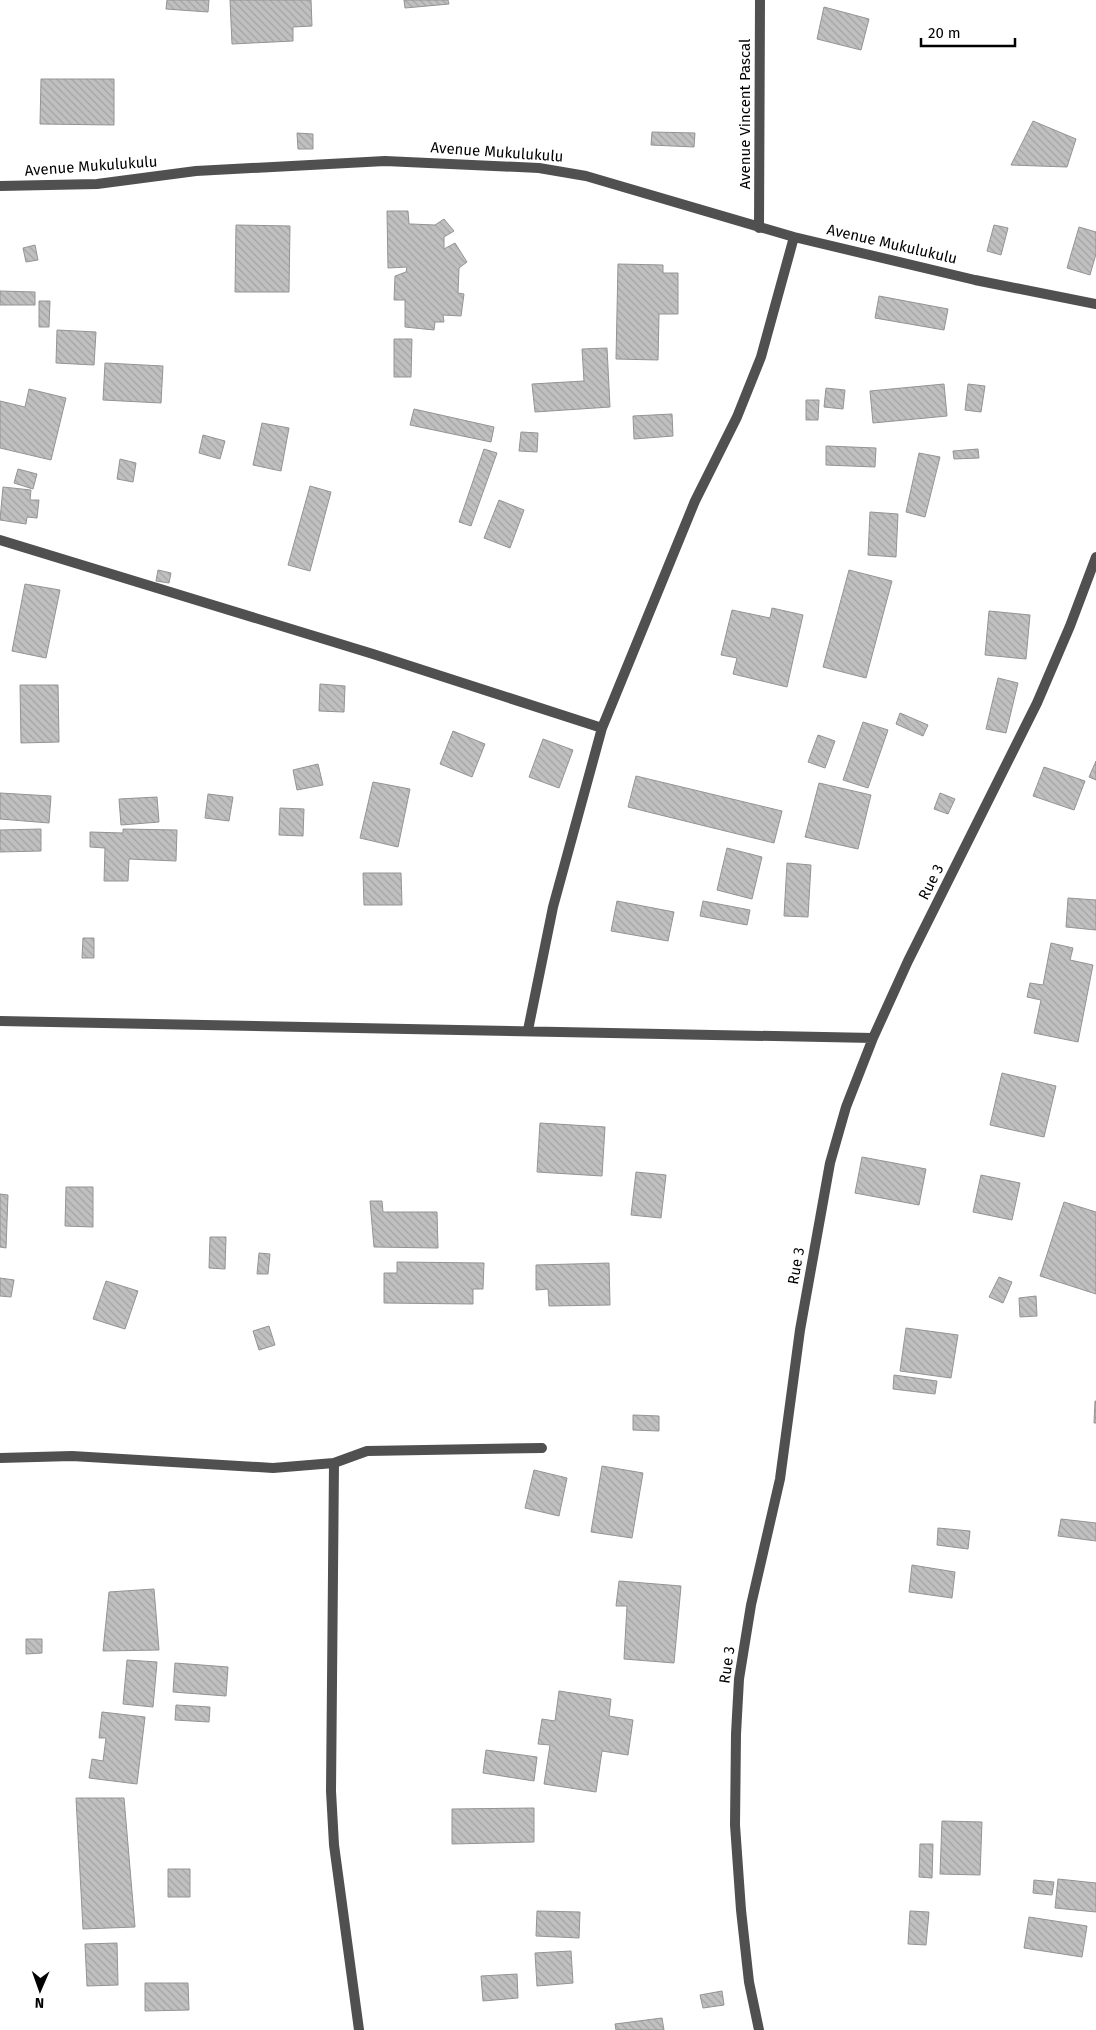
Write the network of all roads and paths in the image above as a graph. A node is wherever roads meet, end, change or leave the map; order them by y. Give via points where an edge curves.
1 (760, 0) edge
2 (0, 186) edge
3 (759, 228) junction
4 (794, 236) junction
5 (1096, 304) edge
6 (0, 540) edge
7 (1096, 557) edge
8 (602, 728) junction
9 (0, 1021) edge
10 (528, 1030) junction
11 (873, 1038) junction
12 (542, 1448) dead end
13 (0, 1458) edge
14 (334, 1463) junction
15 (359, 2030) edge
16 (759, 2030) edge

1 - 3 street, Avenue Vincent Pascal
2 - 3 street, Avenue Mukulukulu via 97,184 196,171 290,165 385,161 458,163 539,168 586,176
3 - 4 street, Avenue Mukulukulu
4 - 5 street, Avenue Mukulukulu via 975,280
4 - 8 street via 761,357 741,409 695,501
6 - 8 street
7 - 11 street, Rue 3 via 1037,703
8 - 10 street via 553,907
9 - 10 street
10 - 11 street
11 - 16 street, Rue 3 via 846,1107 828,1172 800,1330 780,1480 751,1605 740,1679 735,1826 742,1919
12 - 14 street via 367,1451
13 - 14 street via 72,1456 273,1468
14 - 15 street via 331,1790 334,1845

